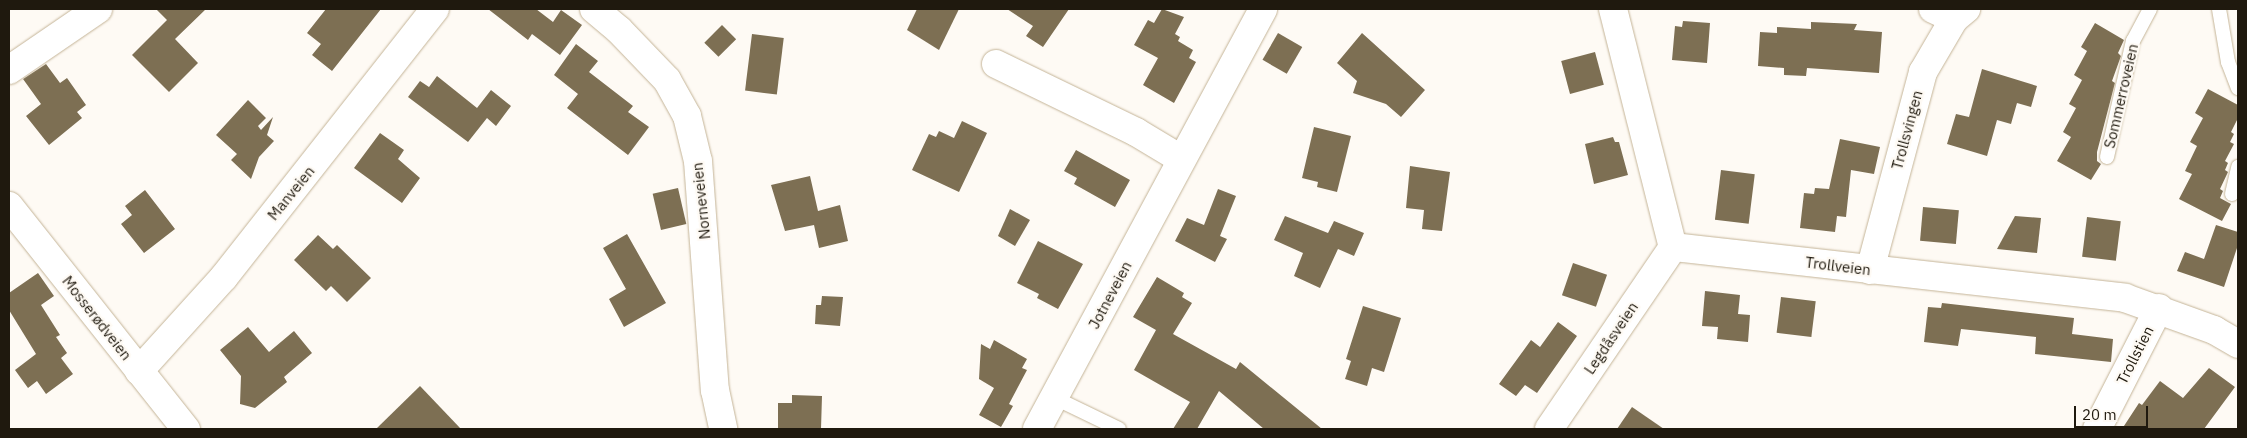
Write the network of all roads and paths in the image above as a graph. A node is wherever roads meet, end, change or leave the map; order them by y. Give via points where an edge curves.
1 (98, 9) edge
2 (435, 9) edge
3 (594, 9) edge
4 (1263, 9) edge
5 (1613, 9) edge
6 (2150, 9) edge
7 (2219, 9) edge
8 (1951, 12) edge
9 (996, 64) dead end
10 (9, 70) edge
11 (2238, 88) edge
12 (2107, 157) dead end
13 (1180, 159) junction
14 (2238, 167) edge
15 (2232, 194) dead end
16 (9, 206) edge
17 (1673, 247) junction
18 (1870, 270) junction
19 (2159, 308) junction
20 (2238, 344) edge
21 (139, 371) junction
22 (1055, 398) junction
23 (186, 429) edge
24 (723, 429) edge
25 (1038, 429) edge
26 (1119, 429) edge
27 (1549, 429) edge
28 (2097, 429) edge

1 - 10 street
2 - 21 street, Manveien via 224,276
3 - 24 street, Norneveien via 667,80 687,116 698,161 715,390
4 - 13 street, Jotneveien
5 - 17 street
6 - 12 lane, Sommerroveien via 2133,41
7 - 11 lane via 2228,62
8 - 18 street, Trollsvingen via 1923,72
9 - 13 street via 1136,132
13 - 22 street, Jotneveien
14 - 15 lane
16 - 21 street, Mosserødveien
17 - 18 street, Trollveien
17 - 27 street, Legdåsveien
18 - 19 street, Trollveien via 2125,298
19 - 20 street, Trollveien via 2214,330
19 - 28 street, Trollstien
21 - 23 street, Mosserødveien
22 - 25 street, Jotneveien
22 - 26 lane

